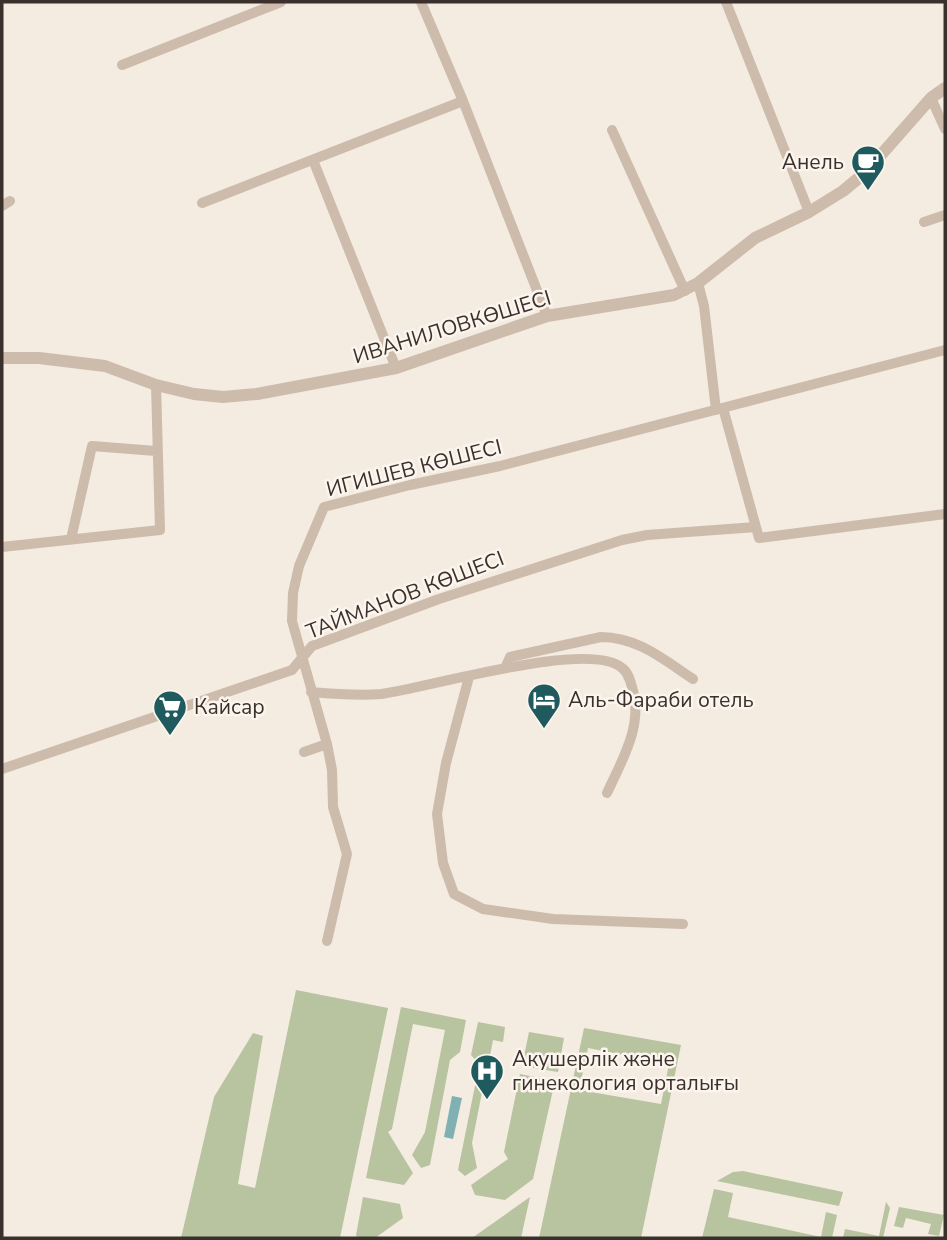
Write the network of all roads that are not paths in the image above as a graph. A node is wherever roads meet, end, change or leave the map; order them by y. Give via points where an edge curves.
1 (281, 2) edge
2 (421, 2) edge
3 (726, 2) edge
4 (122, 65) dead end
5 (945, 88) edge
6 (931, 97) junction
7 (463, 101) junction
8 (945, 129) edge
9 (612, 130) dead end
10 (313, 160) junction
11 (202, 203) dead end
12 (809, 212) junction
13 (945, 215) edge
14 (924, 222) dead end
15 (698, 284) junction
16 (685, 291) junction
17 (547, 316) junction
18 (945, 350) edge
19 (2, 358) edge
20 (396, 368) junction
21 (156, 385) junction
22 (720, 409) junction
23 (156, 451) junction
24 (945, 514) edge
25 (756, 527) junction
26 (71, 539) junction
27 (2, 547) edge
28 (301, 657) junction
29 (505, 668) junction
30 (469, 677) junction
31 (693, 680) dead end
32 (311, 692) junction
33 (327, 744) junction
34 (304, 752) dead end
35 (2, 769) edge
36 (607, 793) dead end
37 (683, 924) dead end
38 (327, 941) dead end

1 - 4 street
2 - 7 street
3 - 12 street
5 - 6 street, ИВАНИЛОВКӨШЕСІ
6 - 8 street
6 - 12 street, ИВАНИЛОВКӨШЕСІ via 866,172
7 - 10 street
7 - 17 street
9 - 16 street
10 - 11 street
10 - 20 street
12 - 15 street, ИВАНИЛОВКӨШЕСІ via 755,238
13 - 14 street
15 - 16 street, ИВАНИЛОВКӨШЕСІ
15 - 22 street
16 - 17 street, ИВАНИЛОВКӨШЕСІ
17 - 20 street, ИВАНИЛОВКӨШЕСІ
18 - 22 street, ИГИШЕВ КӨШЕСІ
19 - 21 street, ИВАНИЛОВКӨШЕСІ via 105,366
20 - 21 street, ИВАНИЛОВКӨШЕСІ via 223,397
21 - 23 street
22 - 25 street
22 - 28 street, ИГИШЕВ КӨШЕСІ via 324,507 299,566 293,593 292,621
23 - 26 street via 92,446
23 - 26 street via 160,530
24 - 25 street, ТАЙМАНОВ КӨШЕСІ via 759,538
25 - 28 street, ТАЙМАНОВ КӨШЕСІ via 622,540 439,599 312,646
26 - 27 street
28 - 32 street, ИГИШЕВ КӨШЕСІ
28 - 35 street, ТАЙМАНОВ КӨШЕСІ via 292,670
29 - 30 street
29 - 31 street via 510,657 614,637 634,641
29 - 36 street via 589,658 621,666 636,708 629,746
30 - 32 street via 380,694
30 - 37 street via 437,814 443,863 454,894 483,909 553,919
32 - 33 street, ИГИШЕВ КӨШЕСІ
33 - 34 street
33 - 38 street, ИГИШЕВ КӨШЕСІ via 333,807 347,854

